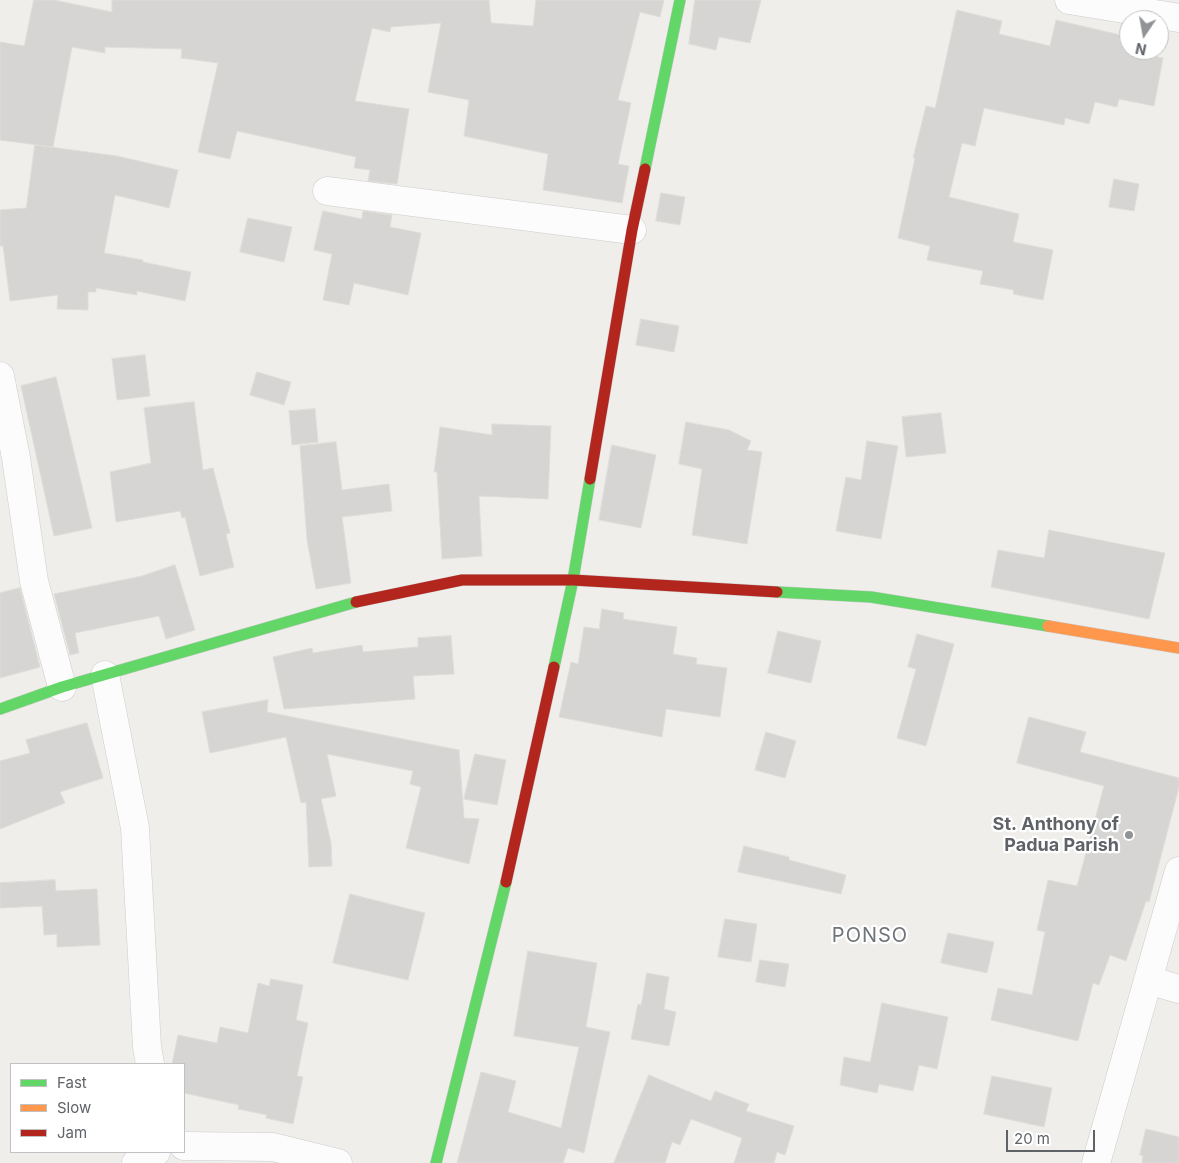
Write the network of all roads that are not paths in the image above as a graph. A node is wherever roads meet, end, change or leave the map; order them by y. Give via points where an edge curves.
1 (680, 0) edge
2 (1069, 0) edge
3 (1179, 18) edge
4 (327, 191) dead end
5 (632, 230) junction
6 (0, 376) edge
7 (573, 580) junction
8 (1179, 648) edge
9 (106, 675) junction
10 (62, 687) junction
11 (0, 708) edge
12 (1179, 871) edge
13 (1148, 980) junction
14 (1179, 989) edge
15 (150, 1063) edge
16 (185, 1146) edge
17 (154, 1153) edge
18 (136, 1163) edge
19 (338, 1163) edge
20 (436, 1163) edge
21 (1096, 1163) edge

1 - 5 main road
2 - 3 street
4 - 5 street
5 - 7 main road
6 - 10 street via 34,581
7 - 8 main road via 870,597
7 - 9 main road via 452,582 340,605
7 - 20 main road via 508,872
9 - 10 main road
9 - 15 street via 135,828
10 - 11 main road
12 - 13 street
13 - 14 street
13 - 21 street
16 - 19 street via 273,1147
17 - 18 street

